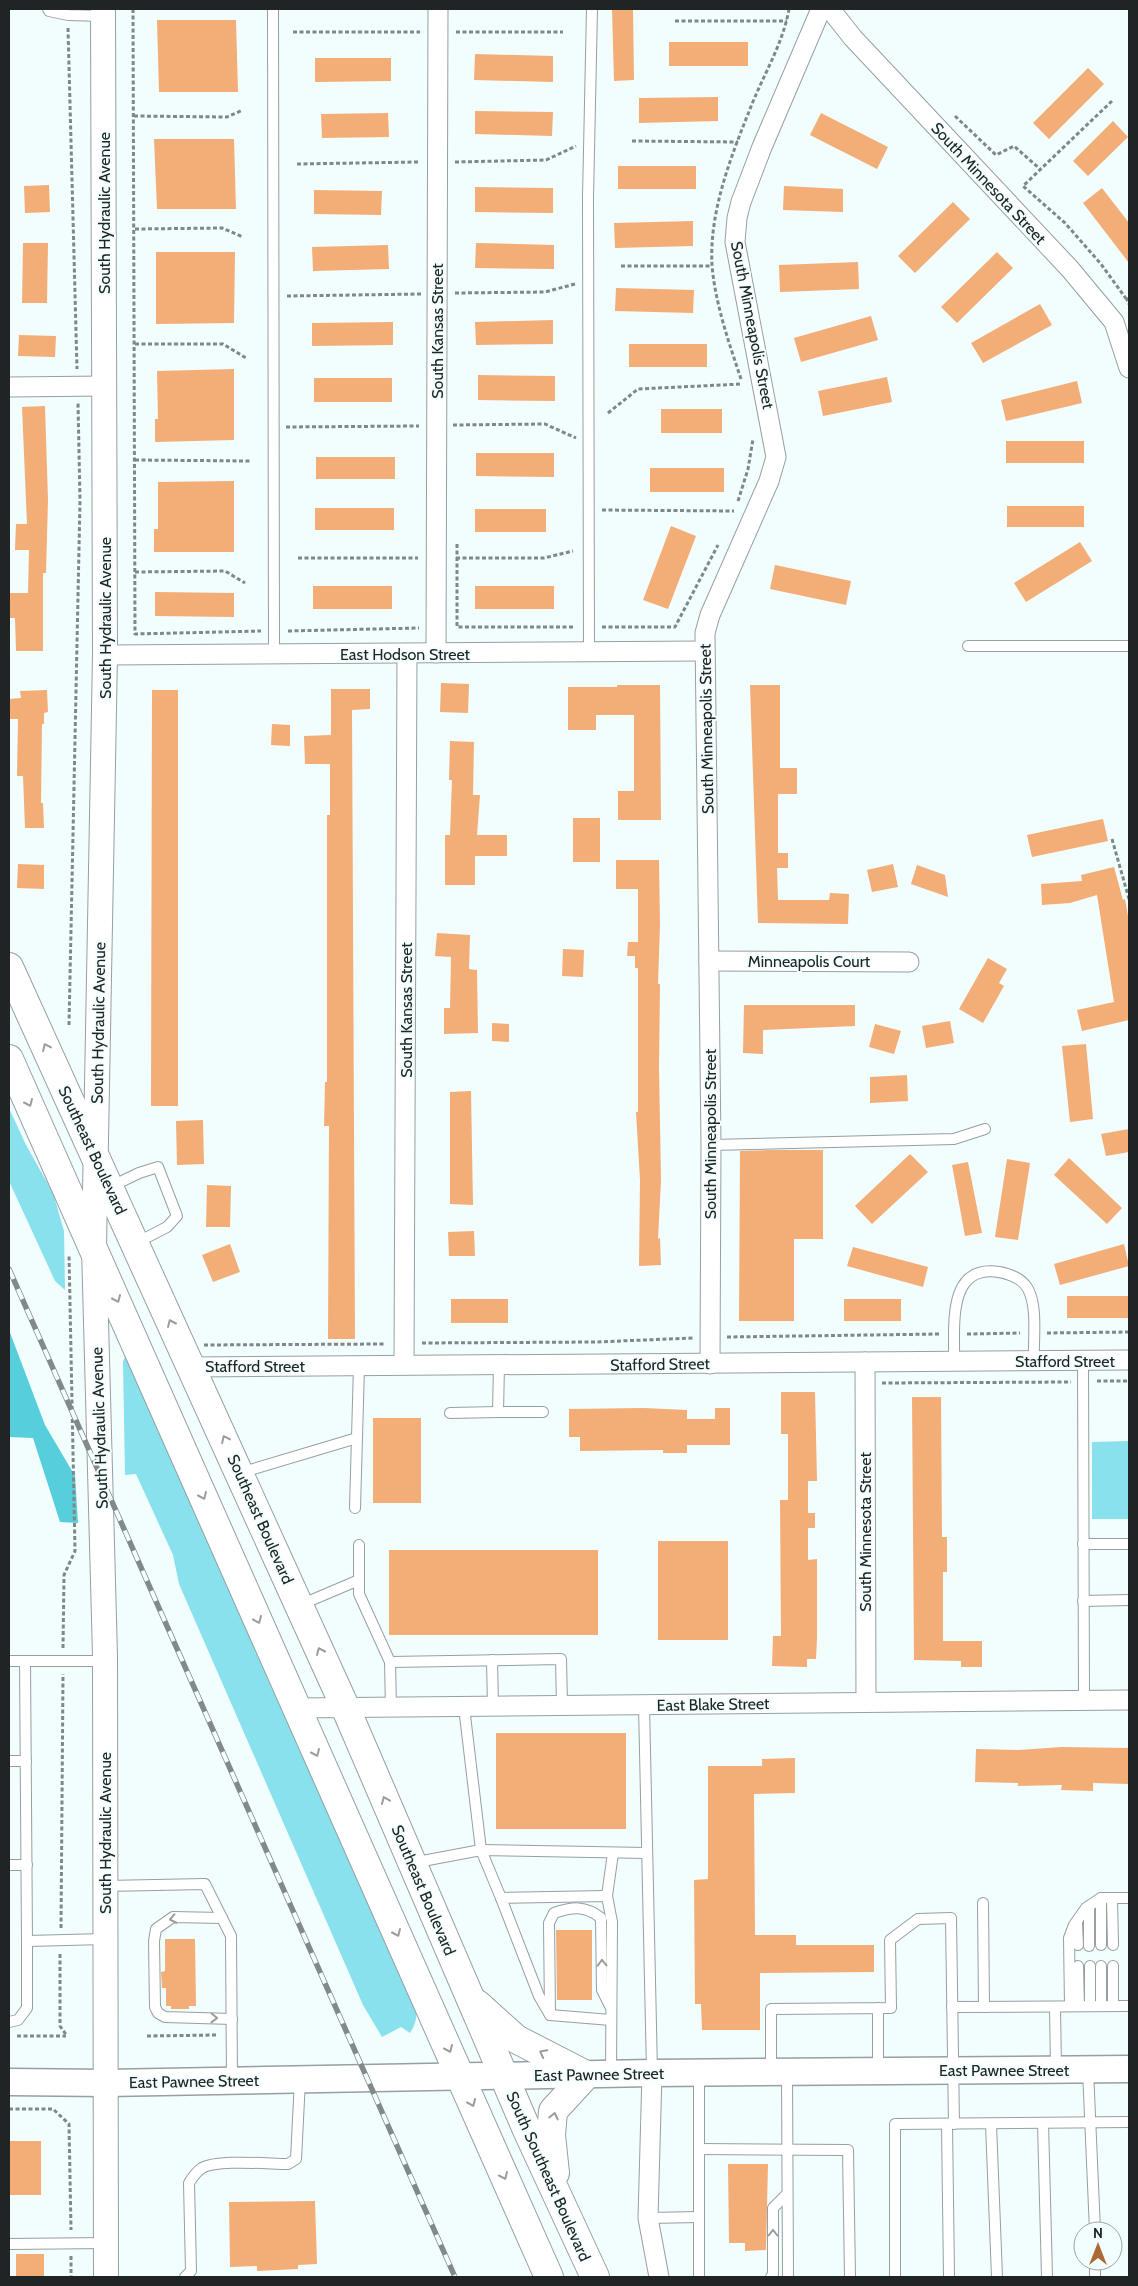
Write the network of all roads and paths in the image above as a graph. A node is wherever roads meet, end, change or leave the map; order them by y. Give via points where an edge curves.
1 (48, 9) edge
2 (133, 9) edge
3 (273, 9) edge
4 (438, 9) edge
5 (592, 9) edge
6 (821, 9) edge
7 (830, 9) edge
8 (103, 12) edge
9 (68, 15) junction
10 (675, 21) dead end
11 (787, 21) dead end
12 (1112, 101) dead end
13 (243, 110) dead end
14 (953, 115) dead end
15 (134, 116) junction
16 (632, 141) dead end
17 (738, 142) dead end
18 (1040, 169) junction
19 (135, 229) junction
20 (243, 238) dead end
21 (621, 266) dead end
22 (712, 266) dead end
23 (1128, 299) edge
24 (1129, 304) edge
25 (135, 344) junction
26 (246, 358) dead end
27 (1129, 368) edge
28 (742, 384) dead end
29 (77, 386) junction
30 (105, 386) junction
31 (9, 387) edge
32 (608, 413) dead end
33 (135, 460) junction
34 (250, 461) dead end
35 (599, 510) dead end
36 (734, 511) dead end
37 (135, 572) junction
38 (245, 583) dead end
39 (457, 627) dead end
40 (436, 628) junction
41 (274, 631) junction
42 (968, 646) dead end
43 (1129, 646) edge
44 (704, 651) junction
45 (590, 652) junction
46 (436, 653) junction
47 (274, 654) junction
48 (407, 654) junction
49 (105, 655) junction
50 (1112, 839) dead end
51 (1129, 899) edge
52 (709, 961) junction
53 (909, 962) dead end
54 (9, 967) edge
55 (69, 1025) dead end
56 (9, 1058) edge
57 (986, 1129) dead end
58 (711, 1145) junction
59 (96, 1156) junction
60 (110, 1187) junction
61 (135, 1243) junction
62 (94, 1247) junction
63 (1129, 1332) edge
64 (1034, 1333) junction
65 (954, 1334) junction
66 (710, 1337) junction
67 (404, 1344) junction
68 (198, 1356) junction
69 (1034, 1360) junction
70 (1083, 1360) junction
71 (1129, 1360) edge
72 (954, 1361) junction
73 (865, 1362) junction
74 (710, 1364) junction
75 (404, 1365) junction
76 (499, 1365) junction
77 (360, 1366) junction
78 (1129, 1381) edge
79 (879, 1382) dead end
80 (1083, 1382) junction
81 (498, 1412) junction
82 (543, 1412) dead end
83 (450, 1413) dead end
84 (357, 1438) junction
85 (240, 1473) junction
86 (355, 1508) dead end
87 (1083, 1544) junction
88 (1129, 1544) edge
89 (359, 1545) dead end
90 (359, 1580) junction
91 (1129, 1600) edge
92 (1083, 1601) junction
93 (299, 1605) junction
94 (492, 1660) junction
95 (9, 1661) edge
96 (25, 1661) junction
97 (105, 1661) junction
98 (390, 1662) junction
99 (1084, 1700) junction
100 (1129, 1700) edge
101 (866, 1702) junction
102 (644, 1705) junction
103 (562, 1706) junction
104 (464, 1707) junction
105 (493, 1707) junction
106 (296, 1708) junction
107 (346, 1708) junction
108 (391, 1708) junction
109 (9, 1761) edge
110 (26, 1761) junction
111 (481, 1850) junction
112 (613, 1853) junction
113 (647, 1854) junction
114 (412, 1863) junction
115 (9, 1865) edge
116 (27, 1865) junction
117 (105, 1886) junction
118 (607, 1896) junction
119 (501, 1898) junction
120 (1101, 1898) junction
121 (1112, 1898) junction
122 (1129, 1898) edge
123 (983, 1903) dead end
124 (1089, 1906) junction
125 (222, 1918) junction
126 (1078, 1920) junction
127 (105, 1939) junction
128 (27, 1941) junction
129 (1078, 1945) dead end
130 (1101, 1945) dead end
131 (1113, 1945) dead end
132 (1089, 1946) dead end
133 (1078, 1966) dead end
134 (1090, 1966) dead end
135 (1101, 1966) dead end
136 (1113, 1966) dead end
137 (469, 1996) junction
138 (1055, 2006) junction
139 (1074, 2006) junction
140 (1090, 2006) junction
141 (1101, 2006) junction
142 (1113, 2006) junction
143 (1129, 2006) edge
144 (878, 2008) junction
145 (952, 2008) junction
146 (984, 2008) junction
147 (612, 2009) junction
148 (550, 2015) junction
149 (232, 2019) junction
150 (612, 2020) junction
151 (9, 2022) edge
152 (216, 2035) dead end
153 (9, 2036) edge
154 (67, 2036) dead end
155 (146, 2036) dead end
156 (1088, 2069) junction
157 (1129, 2069) edge
158 (953, 2070) junction
159 (1056, 2070) junction
160 (878, 2071) junction
161 (699, 2072) junction
162 (779, 2072) junction
163 (652, 2073) junction
164 (599, 2074) junction
165 (503, 2075) junction
166 (460, 2076) junction
167 (300, 2079) junction
168 (232, 2080) junction
169 (9, 2082) edge
170 (107, 2083) junction
171 (9, 2109) edge
172 (1090, 2122) junction
173 (1129, 2122) edge
174 (1043, 2123) junction
175 (950, 2124) junction
176 (991, 2124) junction
177 (699, 2149) junction
178 (787, 2149) junction
179 (787, 2194) junction
180 (559, 2199) junction
181 (648, 2218) junction
182 (699, 2218) junction
183 (1094, 2221) edge
184 (71, 2243) junction
185 (106, 2243) junction
186 (9, 2244) edge
187 (71, 2277) edge
188 (106, 2277) edge
189 (186, 2277) edge
190 (549, 2277) edge
191 (595, 2277) edge
192 (659, 2277) edge
193 (699, 2277) edge
194 (771, 2277) edge
195 (788, 2277) edge
196 (850, 2277) edge
197 (895, 2277) edge
198 (949, 2277) edge
199 (997, 2277) edge
200 (1047, 2277) edge

1 - 9 lane
2 - 15 path
3 - 41 lane
4 - 40 street, South Kansas Street
5 - 45 lane via 588,197
6 - 44 street, South Minneapolis Street via 762,147 737,218 735,242 776,457 769,481 710,615
7 - 27 street, South Minnesota Street via 1114,322
8 - 9 lane
8 - 30 street, South Hydraulic Avenue
9 - 29 path
10 - 11 path
12 - 18 path
13 - 15 path via 227,117
14 - 18 path via 996,155 1014,146
15 - 19 path
16 - 17 path
18 - 23 path via 1023,186 1065,223
19 - 20 path via 222,228
19 - 25 path
21 - 22 path
23 - 24 path
25 - 26 path via 223,344
25 - 33 path
28 - 32 path via 638,389
29 - 30 street
29 - 31 street
29 - 55 path via 80,501
30 - 49 street, South Hydraulic Avenue
33 - 34 path
33 - 37 path
35 - 36 path
37 - 38 path via 225,571
37 - 41 path via 135,634
39 - 40 path
40 - 41 path
40 - 46 street, South Kansas Street
41 - 47 lane
42 - 43 lane
44 - 45 street, East Hodson Street
44 - 52 street, South Minneapolis Street
45 - 46 street, East Hodson Street
46 - 48 street, East Hodson Street
47 - 48 street, East Hodson Street
47 - 49 street, East Hodson Street
48 - 67 street, South Kansas Street
49 - 59 street, South Hydraulic Avenue
50 - 51 path
52 - 53 street, Minneapolis Court
52 - 58 street, South Minneapolis Street
59 -> 54 main road, Southeast Boulevard
56 -> 62 main road
57 - 58 lane via 954,1139
58 - 66 street, South Minneapolis Street
59 - 60 main road, Southeast Boulevard
59 - 62 street, South Hydraulic Avenue
60 - 61 main road, Southeast Boulevard
60 - 61 lane via 139,1172 158,1167 177,1216 167,1227
68 -> 61 main road, Southeast Boulevard
62 - 97 street, South Hydraulic Avenue
62 -> 106 main road
63 - 64 path
64 - 65 path
64 - 65 lane via 1034,1311 1028,1288 1012,1275 991,1271 978,1274 961,1286 955,1304
64 - 69 lane
65 - 66 path
65 - 72 lane
66 - 67 path
66 - 74 street, South Minneapolis Street
67 - 68 path
67 - 75 street, South Kansas Street
68 - 77 street, Stafford Street
85 -> 68 main road, Southeast Boulevard
69 - 70 street, Stafford Street
69 - 72 street, Stafford Street
70 - 71 street, Stafford Street
70 - 80 lane
72 - 73 street, Stafford Street
73 - 74 street, Stafford Street
73 - 101 street, South Minnesota Street
74 - 76 street, Stafford Street
75 - 76 street, Stafford Street
75 - 77 street, Stafford Street
76 - 81 lane
77 - 84 lane
78 - 80 path
79 - 80 path
80 - 87 lane
81 - 82 lane
81 - 83 lane
84 - 85 lane
84 - 86 lane
85 - 93 main road, Southeast Boulevard
87 - 88 lane
87 - 92 lane
89 - 90 lane
90 - 93 lane
90 - 98 lane via 360,1594
91 - 92 lane
92 - 99 lane
107 -> 93 main road, Southeast Boulevard
94 - 98 lane
94 - 103 lane via 561,1659
94 - 105 lane
95 - 96 lane
96 - 97 lane
96 - 110 lane
97 - 117 street, South Hydraulic Avenue
98 - 108 lane
99 - 100 street, East Blake Street
99 - 101 street, East Blake Street
101 - 102 street, East Blake Street
102 - 103 street, East Blake Street
102 - 113 lane
103 - 105 street, East Blake Street
104 - 105 street, East Blake Street
104 - 108 street, East Blake Street
104 - 111 lane
106 - 107 street, East Blake Street
106 -> 166 main road
107 - 108 street, East Blake Street
114 -> 107 main road, Southeast Boulevard
109 - 110 lane
110 - 116 lane
111 - 112 lane
111 - 114 lane
111 - 119 lane
112 - 113 lane
112 - 118 lane
113 - 163 lane
114 - 137 main road, Southeast Boulevard
115 - 116 lane
116 - 128 lane
117 - 125 lane via 205,1884
117 - 127 street, South Hydraulic Avenue
118 - 119 lane
118 - 147 lane via 612,1922
119 - 148 lane via 539,1996
120 - 121 lane
120 - 124 lane
120 - 130 lane
121 - 122 lane
121 - 131 lane
123 - 146 lane
124 - 126 lane
124 - 132 lane
125 - 149 lane via 231,1936
125 -> 149 lane via 173,1917 156,1929 155,2007 165,2017
126 - 129 lane
126 - 139 lane via 1069,1938
127 - 128 lane
127 - 170 street, South Hydraulic Avenue
128 - 151 lane via 27,2008 18,2020
133 - 139 lane
134 - 140 lane
135 - 141 lane
136 - 142 lane
164 -> 137 main road via 516,2039
137 - 165 main road, Southeast Boulevard
138 - 139 lane
138 - 146 lane
138 - 159 lane
139 - 140 lane
140 - 141 lane
141 - 142 lane
142 - 143 lane
144 - 145 lane via 891,2008 890,1940 918,1918 951,1918
144 - 160 lane
144 - 162 lane via 771,2009
145 - 146 lane
145 - 158 lane
147 -> 148 lane via 602,1990 601,1918 591,1910 570,1908 554,1913 549,1923
147 - 150 lane
148 - 150 lane
149 - 168 lane
150 - 164 lane
152 - 155 path
153 - 154 path
156 - 157 main road, East Pawnee Street
156 - 159 main road, East Pawnee Street
156 - 172 lane
158 - 159 main road, East Pawnee Street
158 - 160 main road, East Pawnee Street
158 - 175 lane
160 - 162 main road, East Pawnee Street
161 - 162 main road, East Pawnee Street
161 - 163 main road, East Pawnee Street
161 - 177 lane
162 - 178 lane
163 - 164 main road, East Pawnee Street
163 - 181 street
164 - 165 main road, East Pawnee Street
180 -> 164 main road via 551,2135 553,2111
165 - 166 main road, East Pawnee Street
165 - 180 main road, South Southeast Boulevard
166 - 167 main road, East Pawnee Street
166 -> 190 main road
167 - 168 main road, East Pawnee Street
167 - 189 lane via 296,2159 288,2164 214,2164 201,2168 189,2183 190,2271
168 - 170 main road, East Pawnee Street
169 - 170 main road, East Pawnee Street
170 - 185 street, South Hydraulic Avenue
171 - 184 path via 53,2109 69,2124
172 - 173 lane
172 - 174 lane
172 - 183 lane
174 - 176 lane
174 - 200 lane
175 - 176 lane
175 - 197 lane via 895,2124
175 - 198 lane
176 - 199 lane
177 - 178 lane
177 - 182 lane
178 - 179 lane
178 - 196 lane via 848,2150
194 -> 179 lane via 772,2208
179 - 195 lane
180 - 191 main road, South Southeast Boulevard
181 - 182 lane
181 - 192 street
182 - 193 lane
184 - 185 lane
184 - 186 lane
184 - 187 path
185 - 188 street, South Hydraulic Avenue

